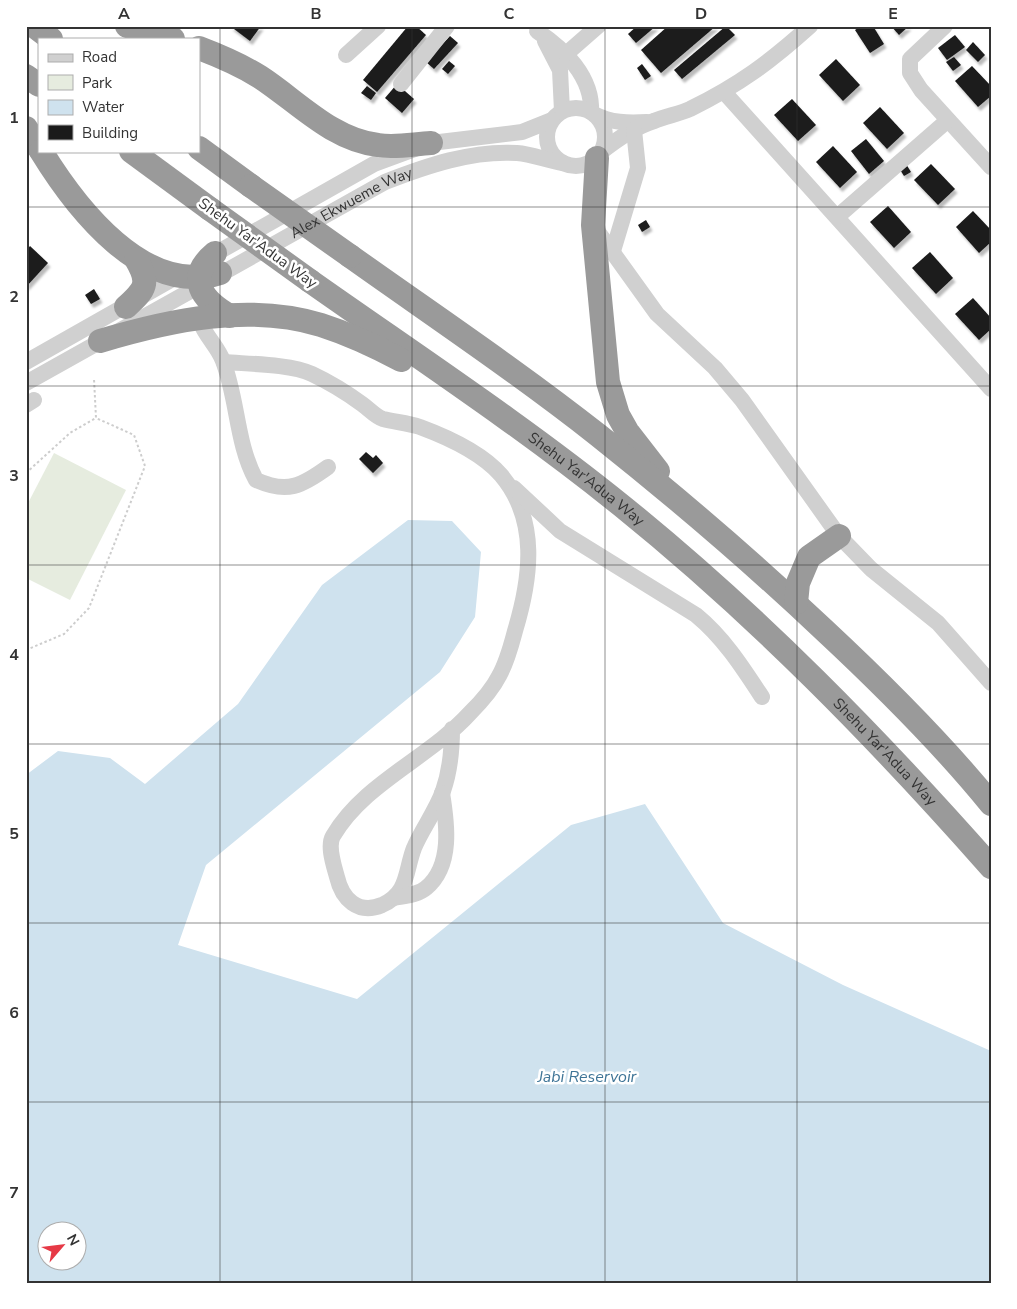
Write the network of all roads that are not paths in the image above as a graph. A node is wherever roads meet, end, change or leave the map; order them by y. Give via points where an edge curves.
1 (34, 26) edge
2 (127, 26) edge
3 (378, 26) edge
4 (447, 26) edge
5 (598, 26) edge
6 (810, 26) edge
7 (945, 26) edge
8 (534, 29) edge
9 (50, 38) edge
10 (169, 38) edge
11 (200, 48) edge
12 (566, 54) junction
13 (346, 55) dead end
14 (26, 76) edge
15 (38, 84) edge
16 (401, 84) dead end
17 (724, 92) junction
18 (592, 113) junction
19 (557, 116) junction
20 (948, 120) junction
21 (652, 121) junction
22 (26, 128) edge
23 (634, 130) junction
24 (431, 143) junction
25 (38, 147) edge
26 (200, 149) edge
27 (41, 152) edge
28 (132, 152) edge
29 (599, 155) junction
30 (563, 164) junction
31 (991, 167) edge
32 (837, 217) junction
33 (593, 226) junction
34 (613, 251) junction
35 (136, 259) junction
36 (202, 273) junction
37 (126, 306) junction
38 (230, 316) junction
39 (200, 318) junction
40 (100, 341) junction
41 (26, 362) edge
42 (224, 362) junction
43 (26, 383) edge
44 (991, 388) edge
45 (482, 402) junction
46 (328, 467) dead end
47 (500, 474) junction
48 (719, 536) junction
49 (839, 536) junction
50 (796, 603) junction
51 (991, 683) edge
52 (762, 697) dead end
53 (452, 729) junction
54 (442, 793) junction
55 (991, 804) edge
56 (991, 867) edge
57 (394, 898) junction

1 - 9 highway
2 - 10 highway
3 - 13 street
4 - 16 street
5 - 12 street
6 - 17 street via 768,63
7 - 20 street via 910,59 910,74
8 - 12 street
8 - 19 street via 548,45 560,70
11 - 24 highway via 238,64 345,136 377,146
12 - 18 street via 590,91
14 - 15 highway
17 - 21 street via 687,110
17 - 32 street
18 - 19 street via 582,108 571,108
18 - 21 street via 604,120 617,122
18 - 29 street via 604,129 605,139
19 - 24 street, Alex Ekwueme Way via 522,132
19 - 30 street via 548,129 546,140 554,157
20 - 31 street
20 - 32 street
21 - 23 street
22 - 25 highway
23 - 29 street
23 - 34 street via 638,168
24 - 36 street, Alex Ekwueme Way via 374,164
26 - 48 highway, bridge via 536,388
27 - 35 highway via 78,204
28 - 45 highway, Shehu Yar'Adua Way, bridge
29 - 30 street via 583,166
29 - 33 highway
30 - 36 street, Alex Ekwueme Way via 518,153 438,163 362,194
32 - 44 street
33 - 34 street
33 - 48 highway via 605,366 618,415 648,459
34 - 49 street via 657,314 715,368 742,400
35 - 36 highway
35 - 37 highway via 145,282 139,295
36 - 37 street, Alex Ekwueme Way
36 - 38 highway via 211,303
36 - 40 street, Alex Ekwueme Way
37 - 41 street, Alex Ekwueme Way
38 - 39 highway
38 - 45 highway via 295,319 320,325 376,347
39 - 40 highway via 152,326
39 - 42 street via 202,328
40 - 43 street, Alex Ekwueme Way
42 - 46 street via 244,451 256,480 280,488 298,486
42 - 47 street via 304,370 362,403 381,419 418,426 446,438 476,454
45 - 56 highway, Shehu Yar'Adua Way via 621,505 740,608 873,737
47 - 52 street via 560,531 709,626
47 - 53 street via 515,496 524,520 530,561 525,599 499,677 470,714
48 - 50 highway
49 - 50 highway via 809,557 798,583
49 - 51 street via 871,569 938,623
50 - 55 highway via 866,670
53 - 54 street via 451,760
53 - 57 street via 416,761 382,784 346,818 331,839 332,857 343,896 359,908 379,906
54 - 57 street via 414,849 407,879
54 - 57 street via 447,834 440,871 426,888

